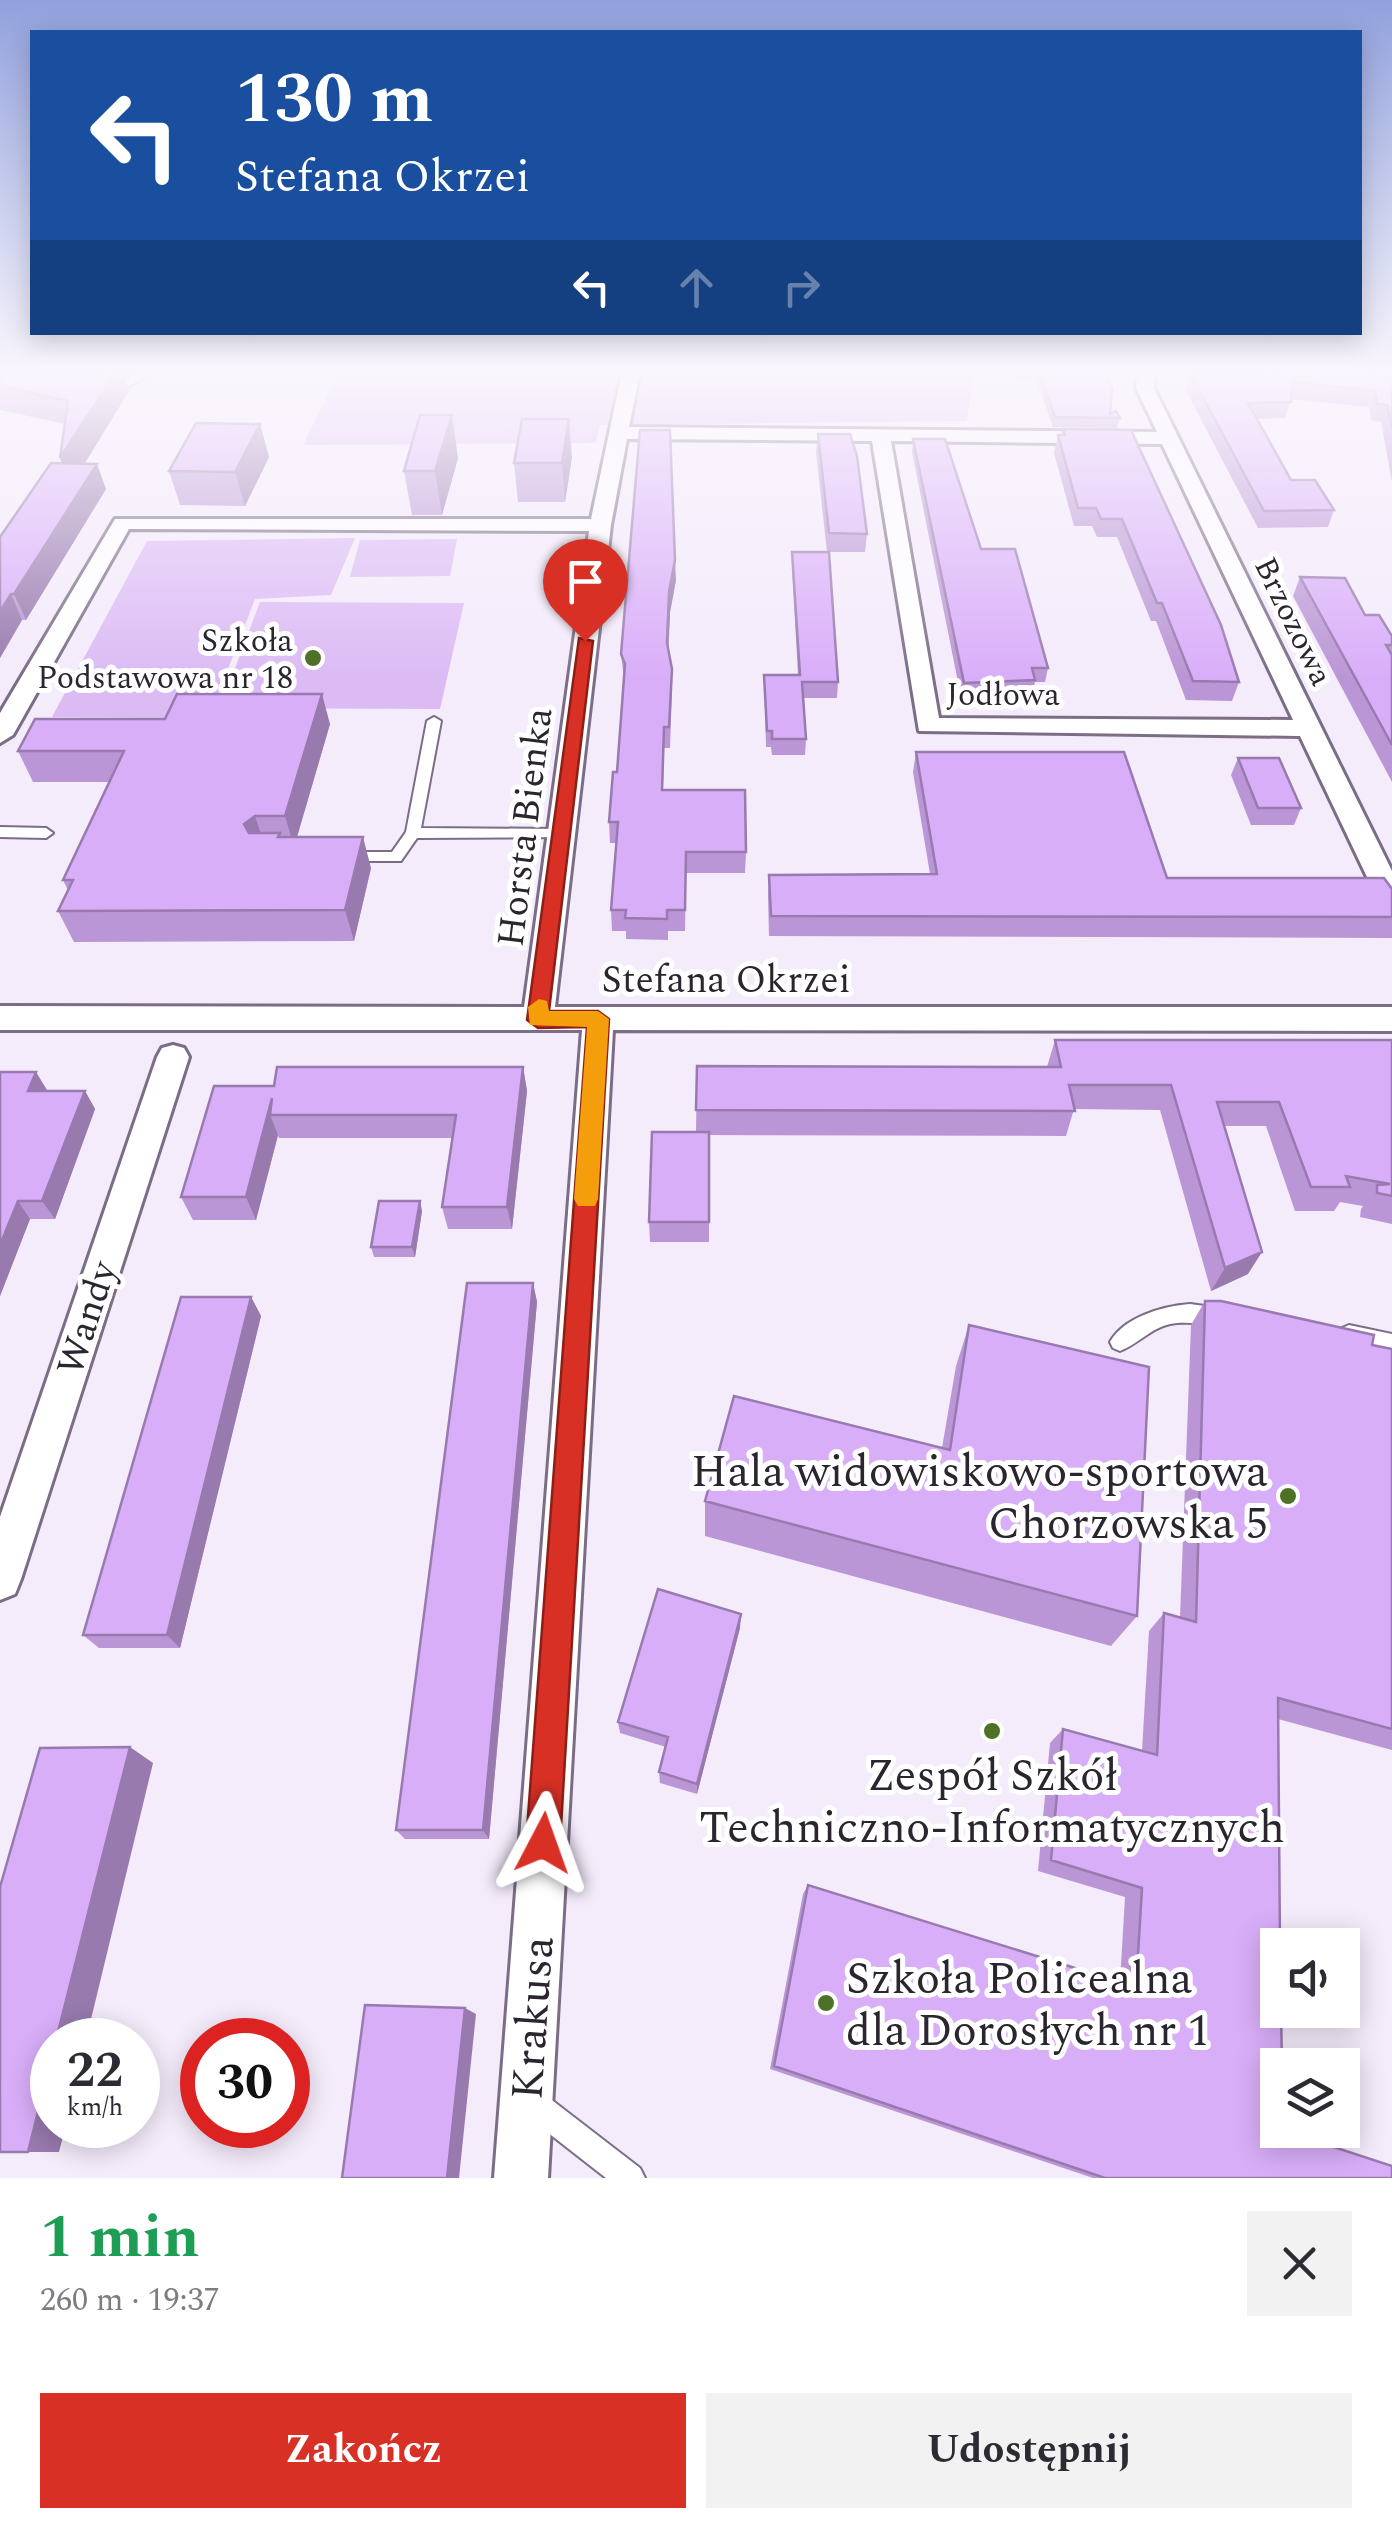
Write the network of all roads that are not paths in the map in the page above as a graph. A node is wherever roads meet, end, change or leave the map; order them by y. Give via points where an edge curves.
1 (610, 474) edge
2 (886, 474) edge
3 (1186, 474) edge
4 (600, 525) junction
5 (434, 721) dead end
6 (1310, 728) junction
7 (0, 735) edge
8 (0, 832) edge
9 (46, 832) dead end
10 (414, 833) junction
11 (561, 834) junction
12 (324, 857) edge
13 (1391, 898) edge
14 (0, 1018) edge
15 (598, 1019) junction
16 (1392, 1019) edge
17 (538, 1020) junction
18 (173, 1056) dead end
19 (1243, 1318) edge
20 (1334, 1330) edge
21 (1120, 1342) dead end
22 (1392, 1343) edge
23 (0, 1579) edge
24 (526, 2098) junction
25 (521, 2178) edge
26 (630, 2178) edge

1 - 4 street, Horsta Bienka
2 - 6 street, Jodłowa via 928,726
3 - 6 street, Brzozowa
4 - 7 street via 122,523
4 - 11 street, Horsta Bienka
5 - 10 lane
6 - 13 street, Brzozowa
8 - 9 lane
10 - 11 lane
10 - 12 lane via 396,857
11 - 17 street, Horsta Bienka
14 - 17 street, Stefana Okrzei
15 - 16 street, Stefana Okrzei
15 - 17 street, Stefana Okrzei
15 - 24 street, Krakusa
18 - 23 street, Wandy
19 - 21 lane via 1190,1311 1150,1318
20 - 22 lane
24 - 25 street, Krakusa
24 - 26 lane

